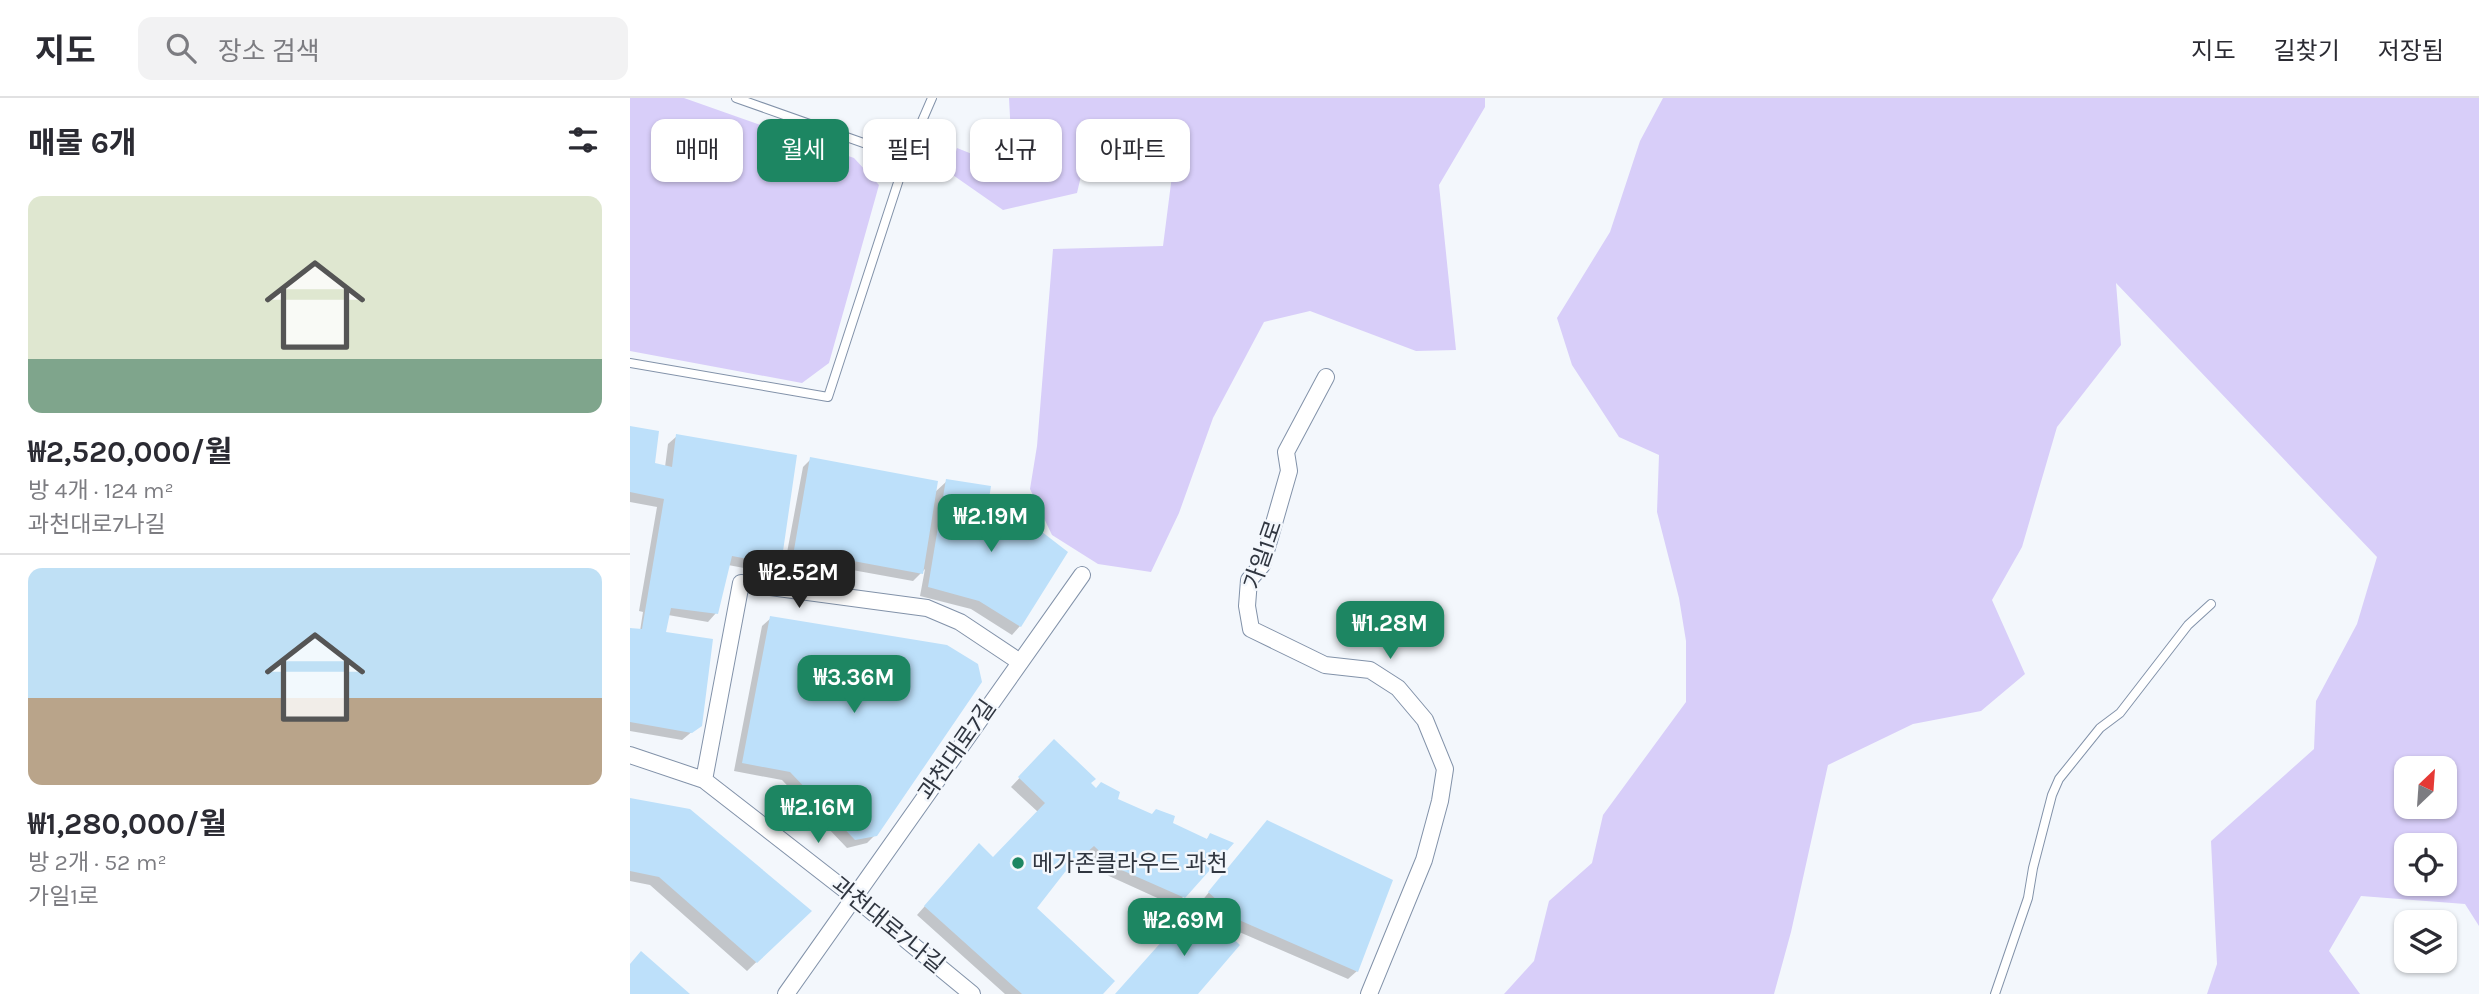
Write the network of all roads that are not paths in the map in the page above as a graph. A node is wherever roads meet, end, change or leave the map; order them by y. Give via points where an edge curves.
1 (736, 98) edge
2 (932, 98) edge
3 (923, 119) edge
4 (863, 143) edge
5 (898, 182) edge
6 (630, 363) edge
7 (1326, 377) dead end
8 (1082, 575) dead end
9 (2211, 604) dead end
10 (1020, 662) junction
11 (630, 755) edge
12 (704, 780) junction
13 (853, 896) junction
14 (786, 994) edge
15 (972, 994) edge
16 (1369, 994) edge
17 (1995, 994) edge

1 - 4 lane
2 - 3 lane
5 - 6 lane via 828,397
7 - 16 street, 가일1로 via 1286,452 1289,471 1262,565 1249,580 1247,606 1251,629 1325,665 1370,670 1398,688 1425,720 1446,769 1424,860
8 - 10 street, 과천대로7길
9 - 17 lane via 2188,625 2120,713 2090,739 2056,785 2028,898
10 - 12 street via 960,622 927,608 741,583
10 - 13 street, 과천대로7길
11 - 12 street, 과천대로7나길
12 - 13 street, 과천대로7나길
13 - 14 street, 과천대로7길
13 - 15 street, 과천대로7나길

